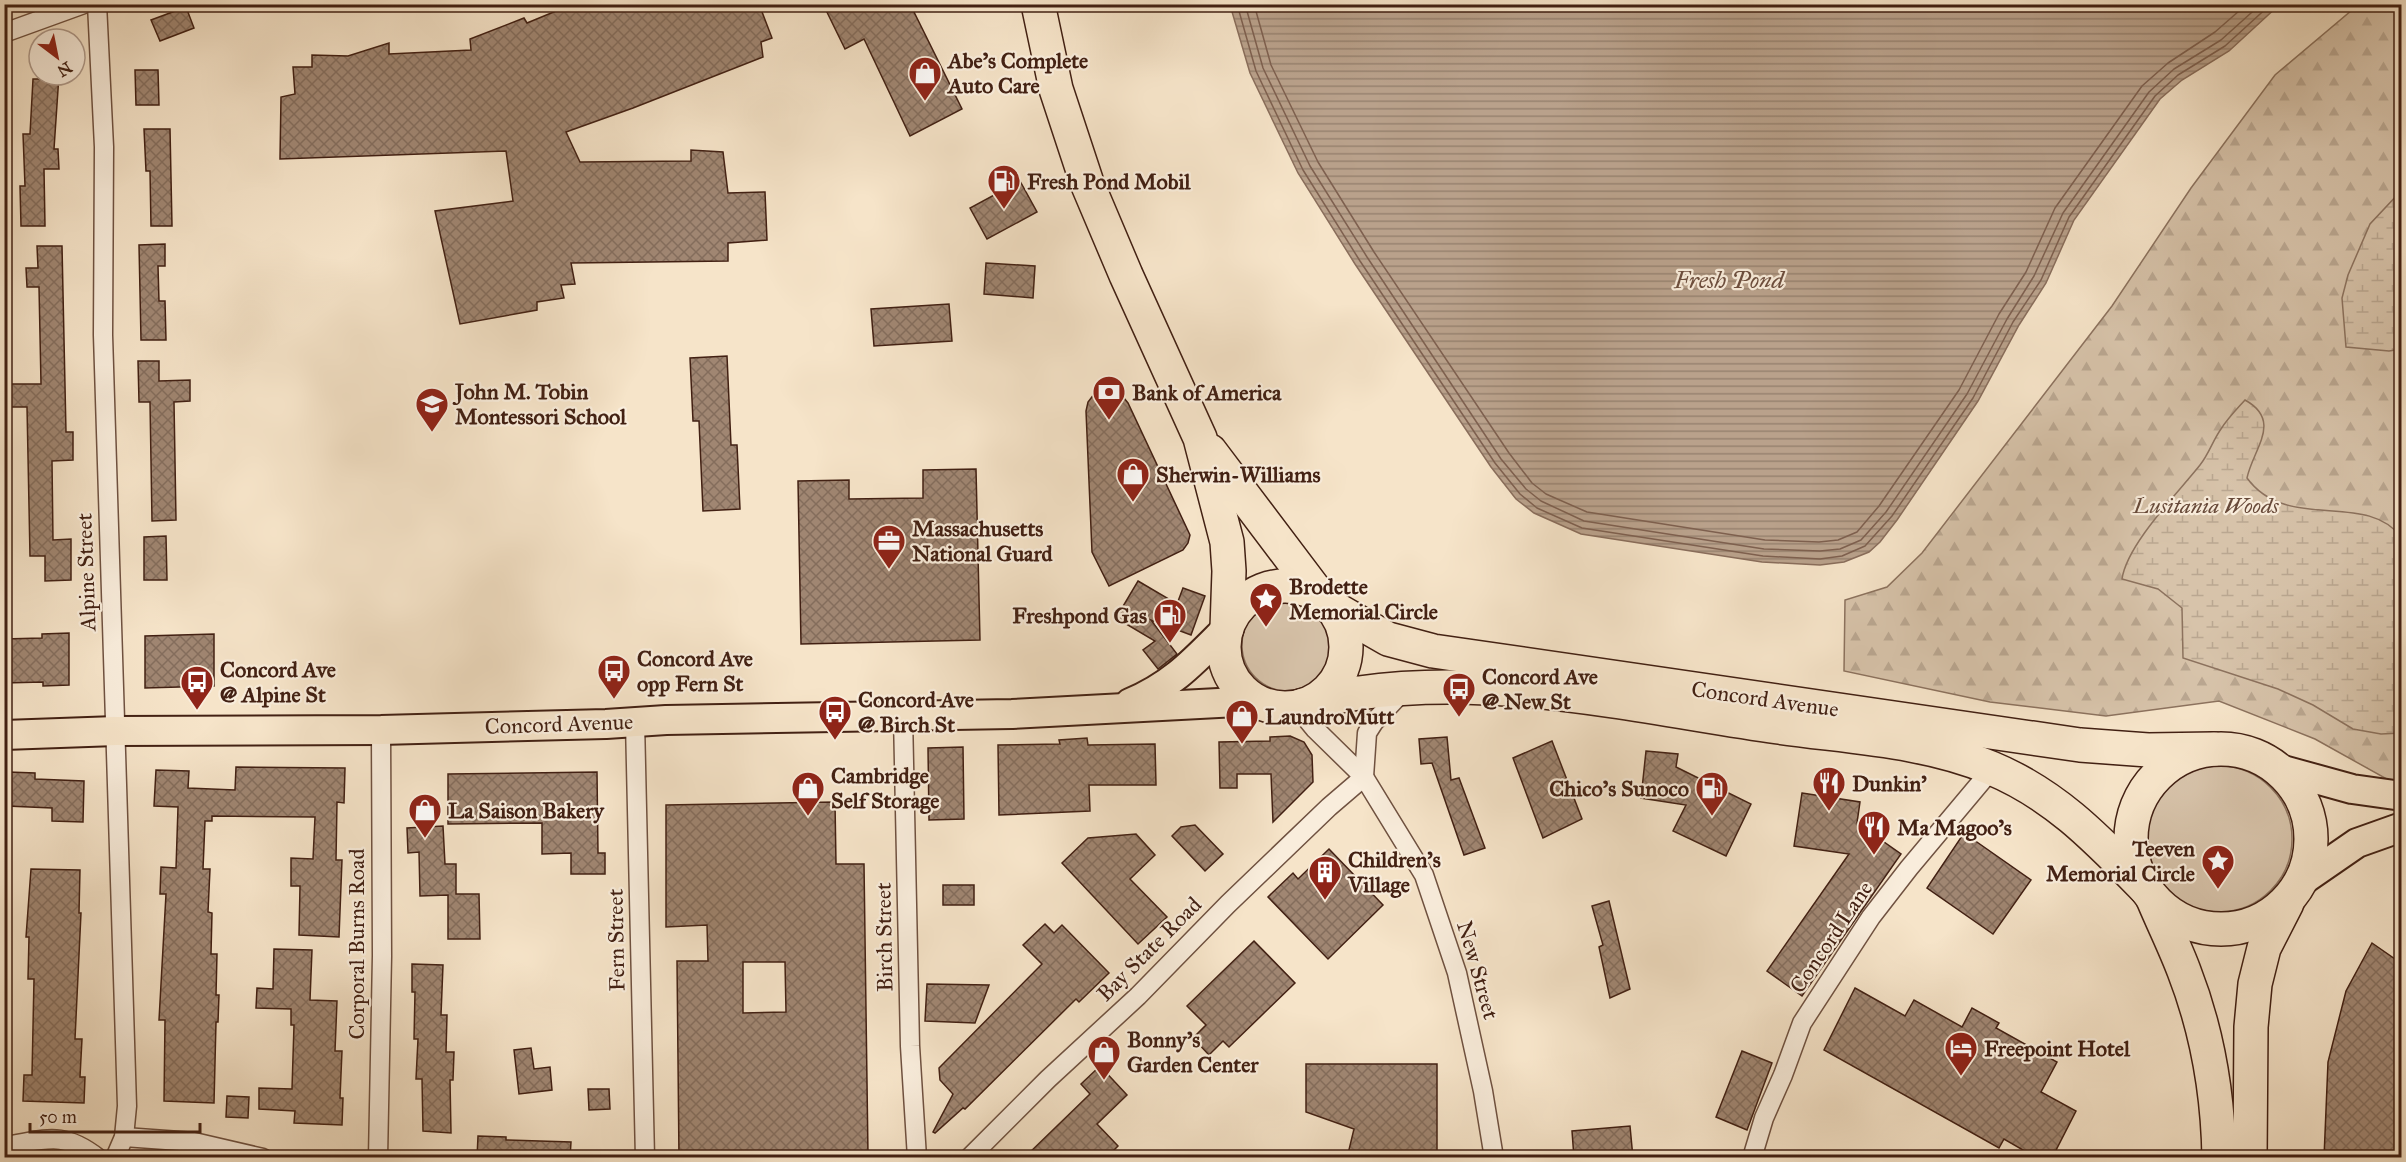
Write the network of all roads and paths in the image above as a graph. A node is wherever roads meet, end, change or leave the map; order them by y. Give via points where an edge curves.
1 (84, 4) edge
2 (97, 4) edge
3 (1038, 4) edge
4 (4, 33) edge
5 (1200, 438) junction
6 (1324, 601) junction
7 (1227, 628) junction
8 (1406, 688) junction
9 (1256, 701) junction
10 (1299, 706) junction
11 (1114, 710) junction
12 (903, 716) junction
13 (635, 722) junction
14 (381, 730) junction
15 (116, 731) junction
16 (4, 735) edge
17 (2214, 749) junction
18 (2276, 768) junction
19 (1992, 769) junction
20 (1364, 777) junction
21 (2402, 796) edge
22 (2402, 827) edge
23 (2296, 887) junction
24 (2150, 894) junction
25 (124, 1137) junction
26 (4, 1146) edge
27 (98, 1158) edge
28 (115, 1158) edge
29 (263, 1158) edge
30 (378, 1158) edge
31 (645, 1158) edge
32 (917, 1158) edge
33 (969, 1158) edge
34 (1494, 1158) edge
35 (1752, 1158) edge
36 (2219, 1158) edge
37 (2250, 1158) edge

1 - 4 street
2 - 15 street, Alpine Street via 104,147 103,336
3 - 5 highway via 1056,89 1087,183
5 - 6 highway
5 - 7 highway via 1227,542
6 - 7 highway via 1295,587 1267,589 1242,604
6 - 10 highway via 1343,631 1344,662 1328,689
6 - 17 highway, Concord Avenue via 1388,639 1411,647 2070,744 2148,750
7 - 9 highway via 1224,649 1228,670 1239,688
7 - 11 main road, Concord Avenue via 1165,686
8 - 10 highway, Concord Avenue via 1357,693
8 - 19 highway, Concord Avenue via 1501,689 1566,696 1912,747
8 - 20 street via 1367,733
9 - 10 highway via 1274,707
9 - 11 main road, Concord Avenue
10 - 20 street, New Street via 1315,729
11 - 12 main road, Concord Avenue
12 - 13 main road, Concord Avenue
12 - 32 street, Birch Street via 910,1046
13 - 14 main road, Concord Avenue
13 - 31 street, Fern Street
14 - 15 main road, Concord Avenue
14 - 30 street, Corporal Burns Road
15 - 16 main road, Concord Avenue
15 - 25 street, Alpine Street via 127,1106
17 - 18 highway via 2253,754
17 - 24 highway via 2195,752 2170,765 2155,777 2139,800 2131,827 2131,846 2138,873
18 - 21 main road via 2352,789
18 - 23 highway via 2298,793 2308,818 2310,851
19 - 24 highway, Concord Avenue via 2040,794 2078,821
19 - 35 street, Concord Lane via 1871,917 1802,1023
20 - 33 street, Bay State Road via 1236,896
20 - 34 street, New Street via 1424,875 1457,973
22 - 23 main road via 2357,843
23 - 24 highway via 2265,916 2248,924 2220,928 2183,920
23 - 37 highway via 2268,938 2255,984
24 - 36 highway via 2199,1015 2212,1075
25 - 28 street, Alpine Street
25 - 29 street via 194,1142
26 - 27 street via 58,1138 81,1145

